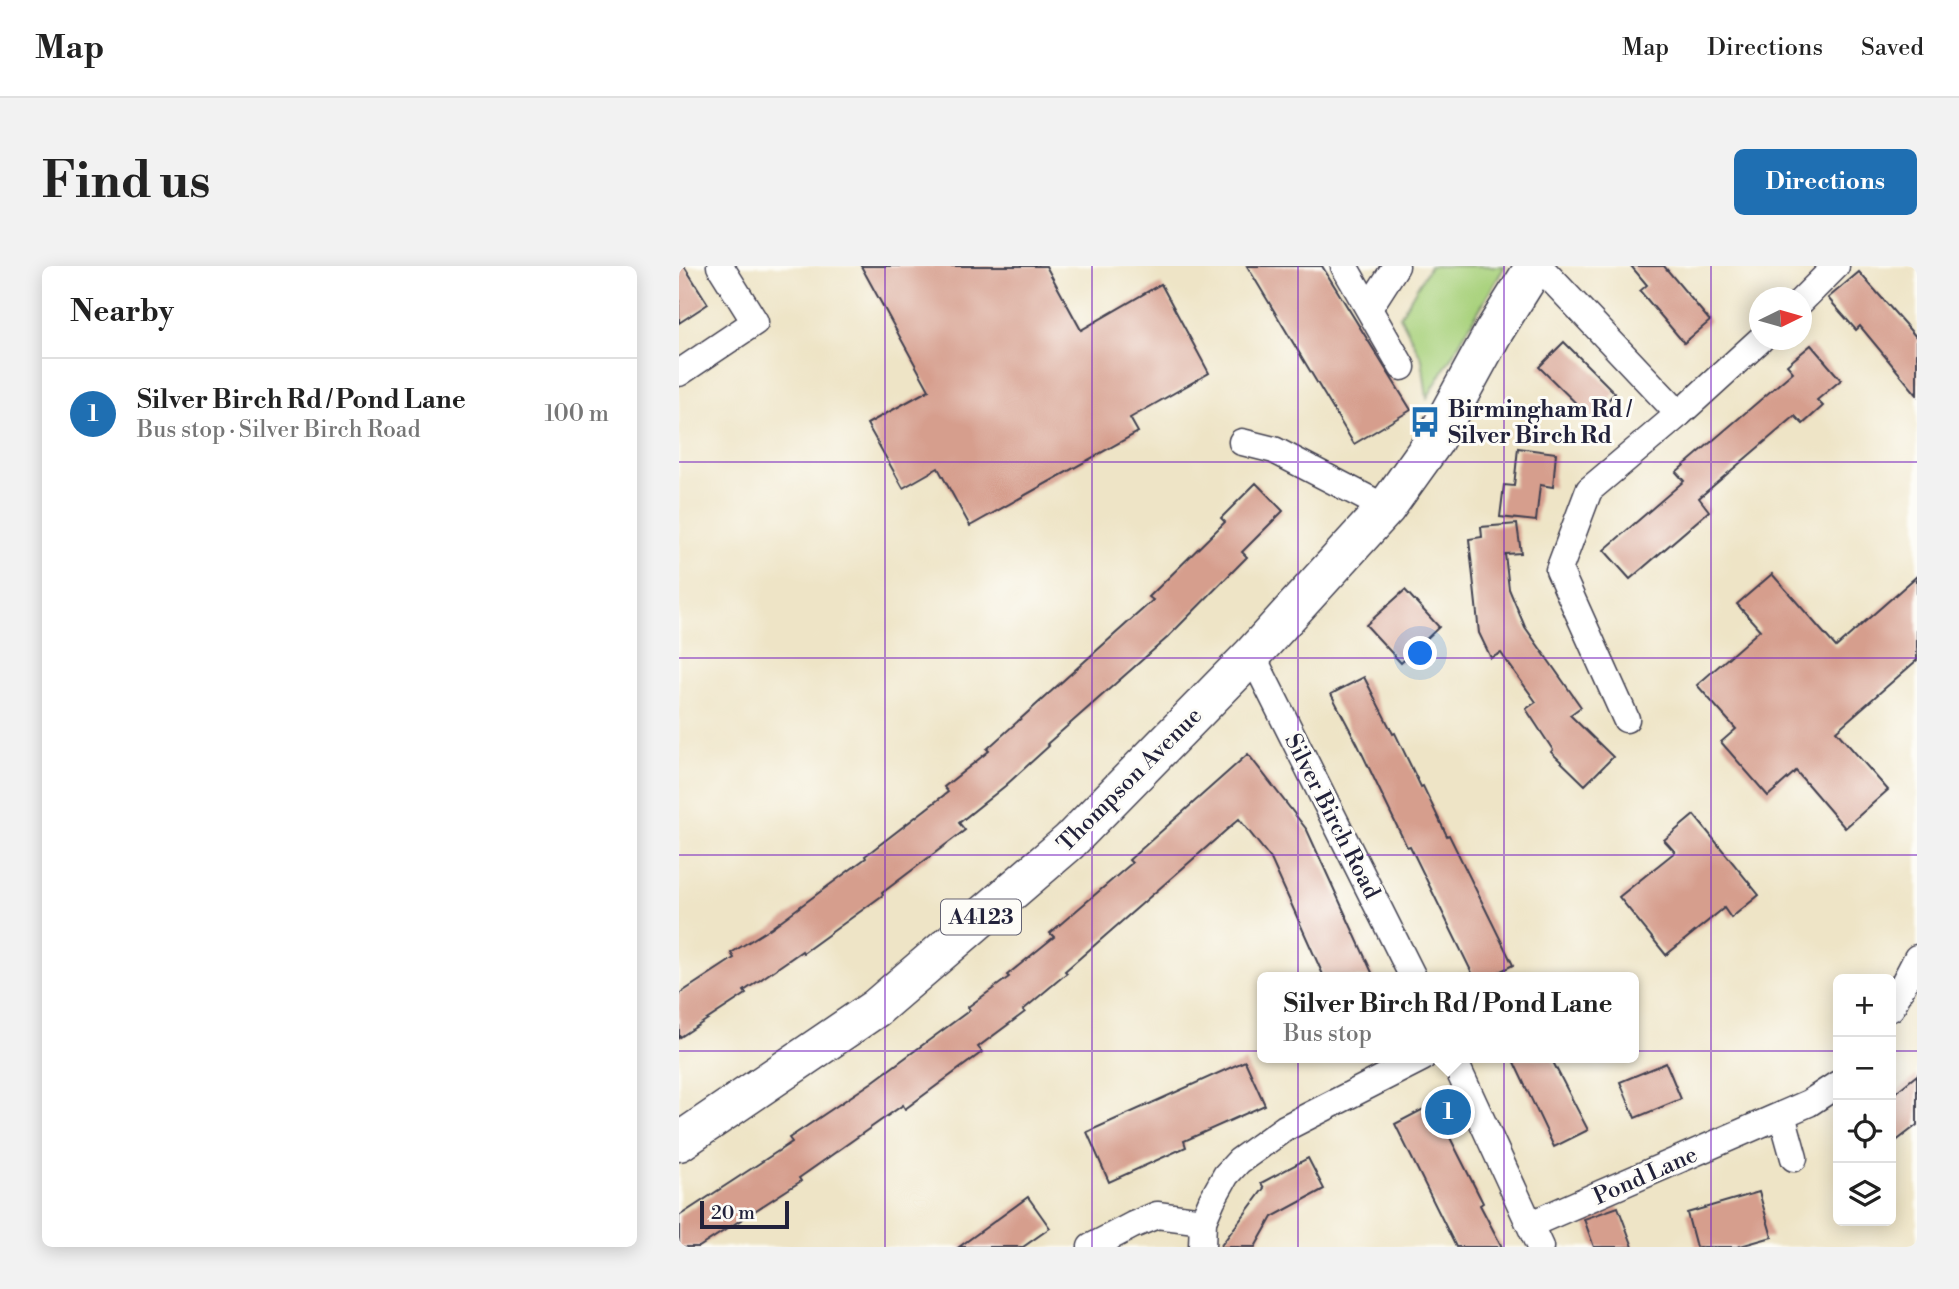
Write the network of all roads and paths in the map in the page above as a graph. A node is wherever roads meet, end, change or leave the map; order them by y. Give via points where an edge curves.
1 (720, 266) edge
2 (1344, 266) edge
3 (1396, 266) edge
4 (1537, 266) edge
5 (1836, 266) edge
6 (1812, 290) edge
7 (1369, 308) junction
8 (1749, 350) edge
9 (1402, 367) dead end
10 (679, 373) edge
11 (1679, 414) junction
12 (1242, 442) dead end
13 (1386, 509) junction
14 (1252, 655) junction
15 (1626, 719) dead end
16 (1917, 958) edge
17 (1410, 972) edge
18 (1896, 998) edge
19 (1412, 1063) edge
20 (1455, 1063) edge
21 (1833, 1087) edge
22 (1782, 1115) junction
23 (679, 1142) edge
24 (1794, 1158) dead end
25 (1203, 1221) junction
26 (1535, 1236) edge
27 (1091, 1247) edge
28 (1202, 1247) edge

1 - 10 street via 755,322
2 - 7 street
3 - 7 street
4 - 11 street
4 - 13 highway, Thompson Avenue / A4123 via 1493,333 1434,441
5 - 6 street
7 - 9 street
8 - 11 street
11 - 15 street via 1589,491 1559,570
12 - 13 street via 1274,450
13 - 14 highway, Thompson Avenue / A4123
14 - 17 street, Silver Birch Road
14 - 23 highway, Thompson Avenue / A4123 via 1069,842 876,1008
16 - 18 street
19 - 25 street via 1258,1145 1226,1175
20 - 26 street
21 - 22 street, Pond Lane
22 - 24 street
22 - 26 street, Pond Lane
25 - 27 street via 1157,1215
25 - 28 street

